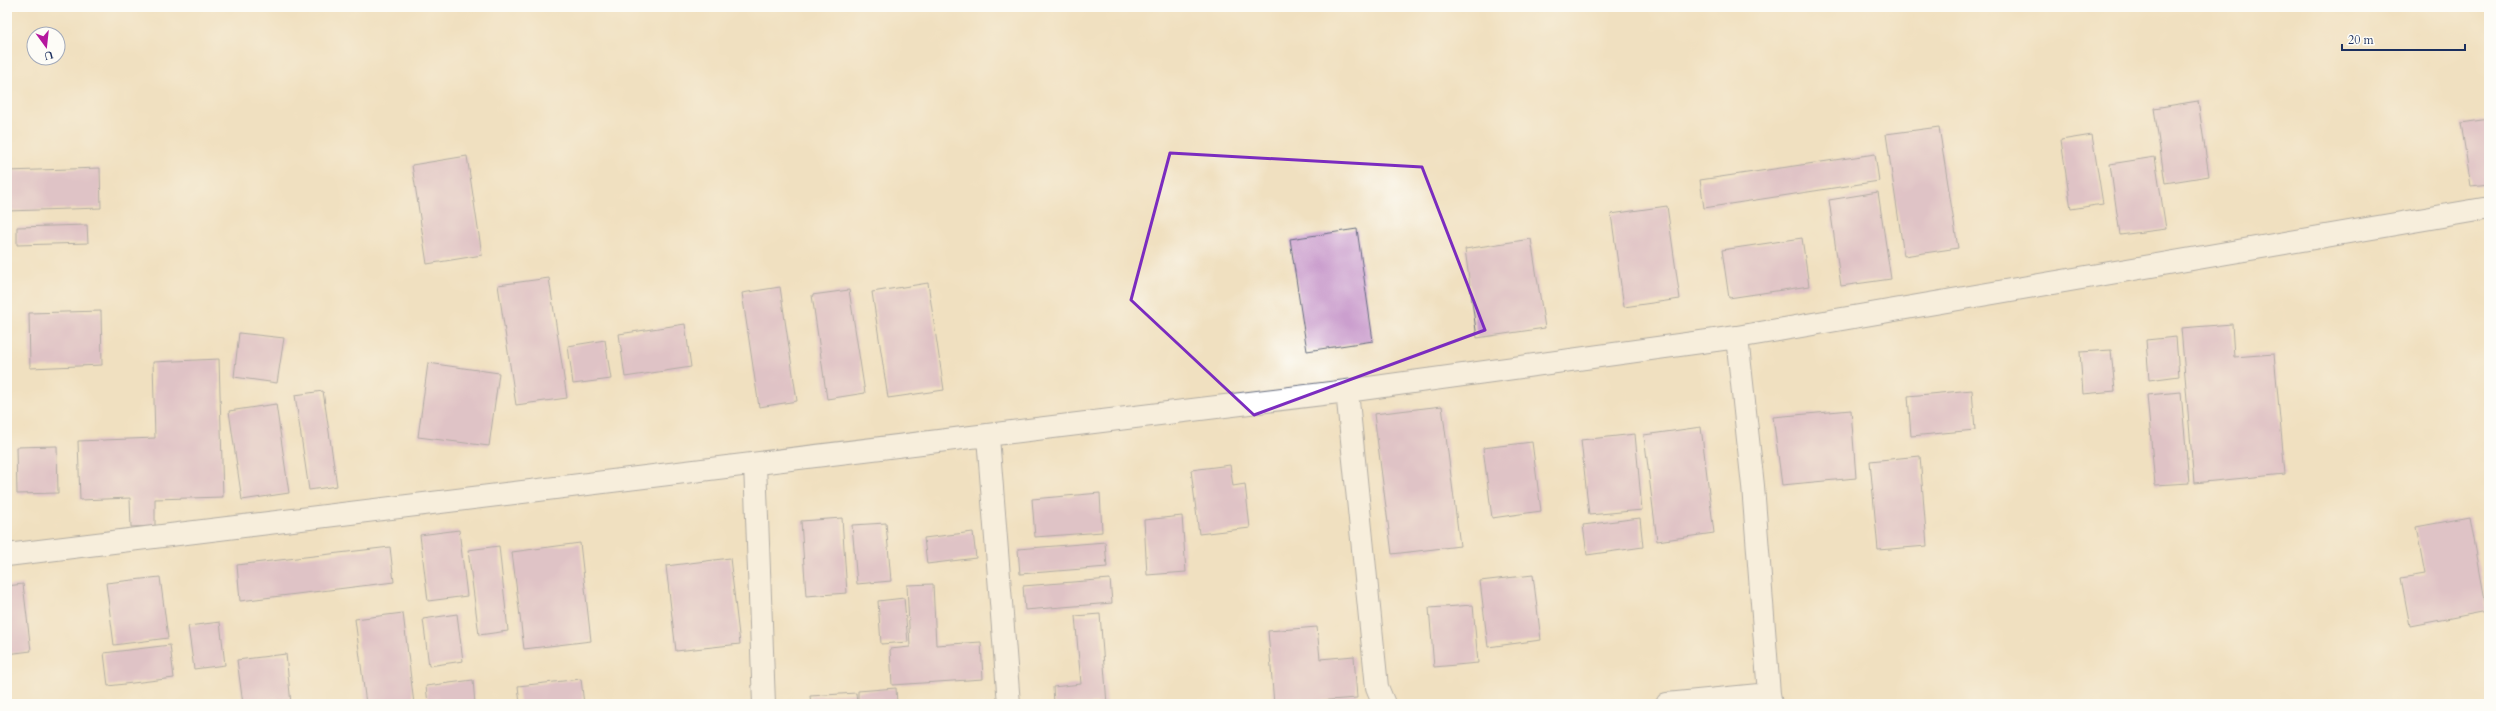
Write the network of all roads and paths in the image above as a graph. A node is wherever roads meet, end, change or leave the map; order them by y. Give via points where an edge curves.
1 (2489, 208) edge
2 (1737, 337) junction
3 (1347, 391) junction
4 (988, 437) junction
5 (755, 464) junction
6 (7, 555) edge
7 (1770, 699) edge
8 (764, 704) edge
9 (1009, 704) edge
10 (1384, 704) edge
11 (1667, 704) edge

1 - 2 street
2 - 3 street
2 - 7 street via 1753,486
3 - 4 street
3 - 10 street via 1377,687
4 - 5 street
4 - 9 street
5 - 6 street
5 - 8 street
7 - 11 street

